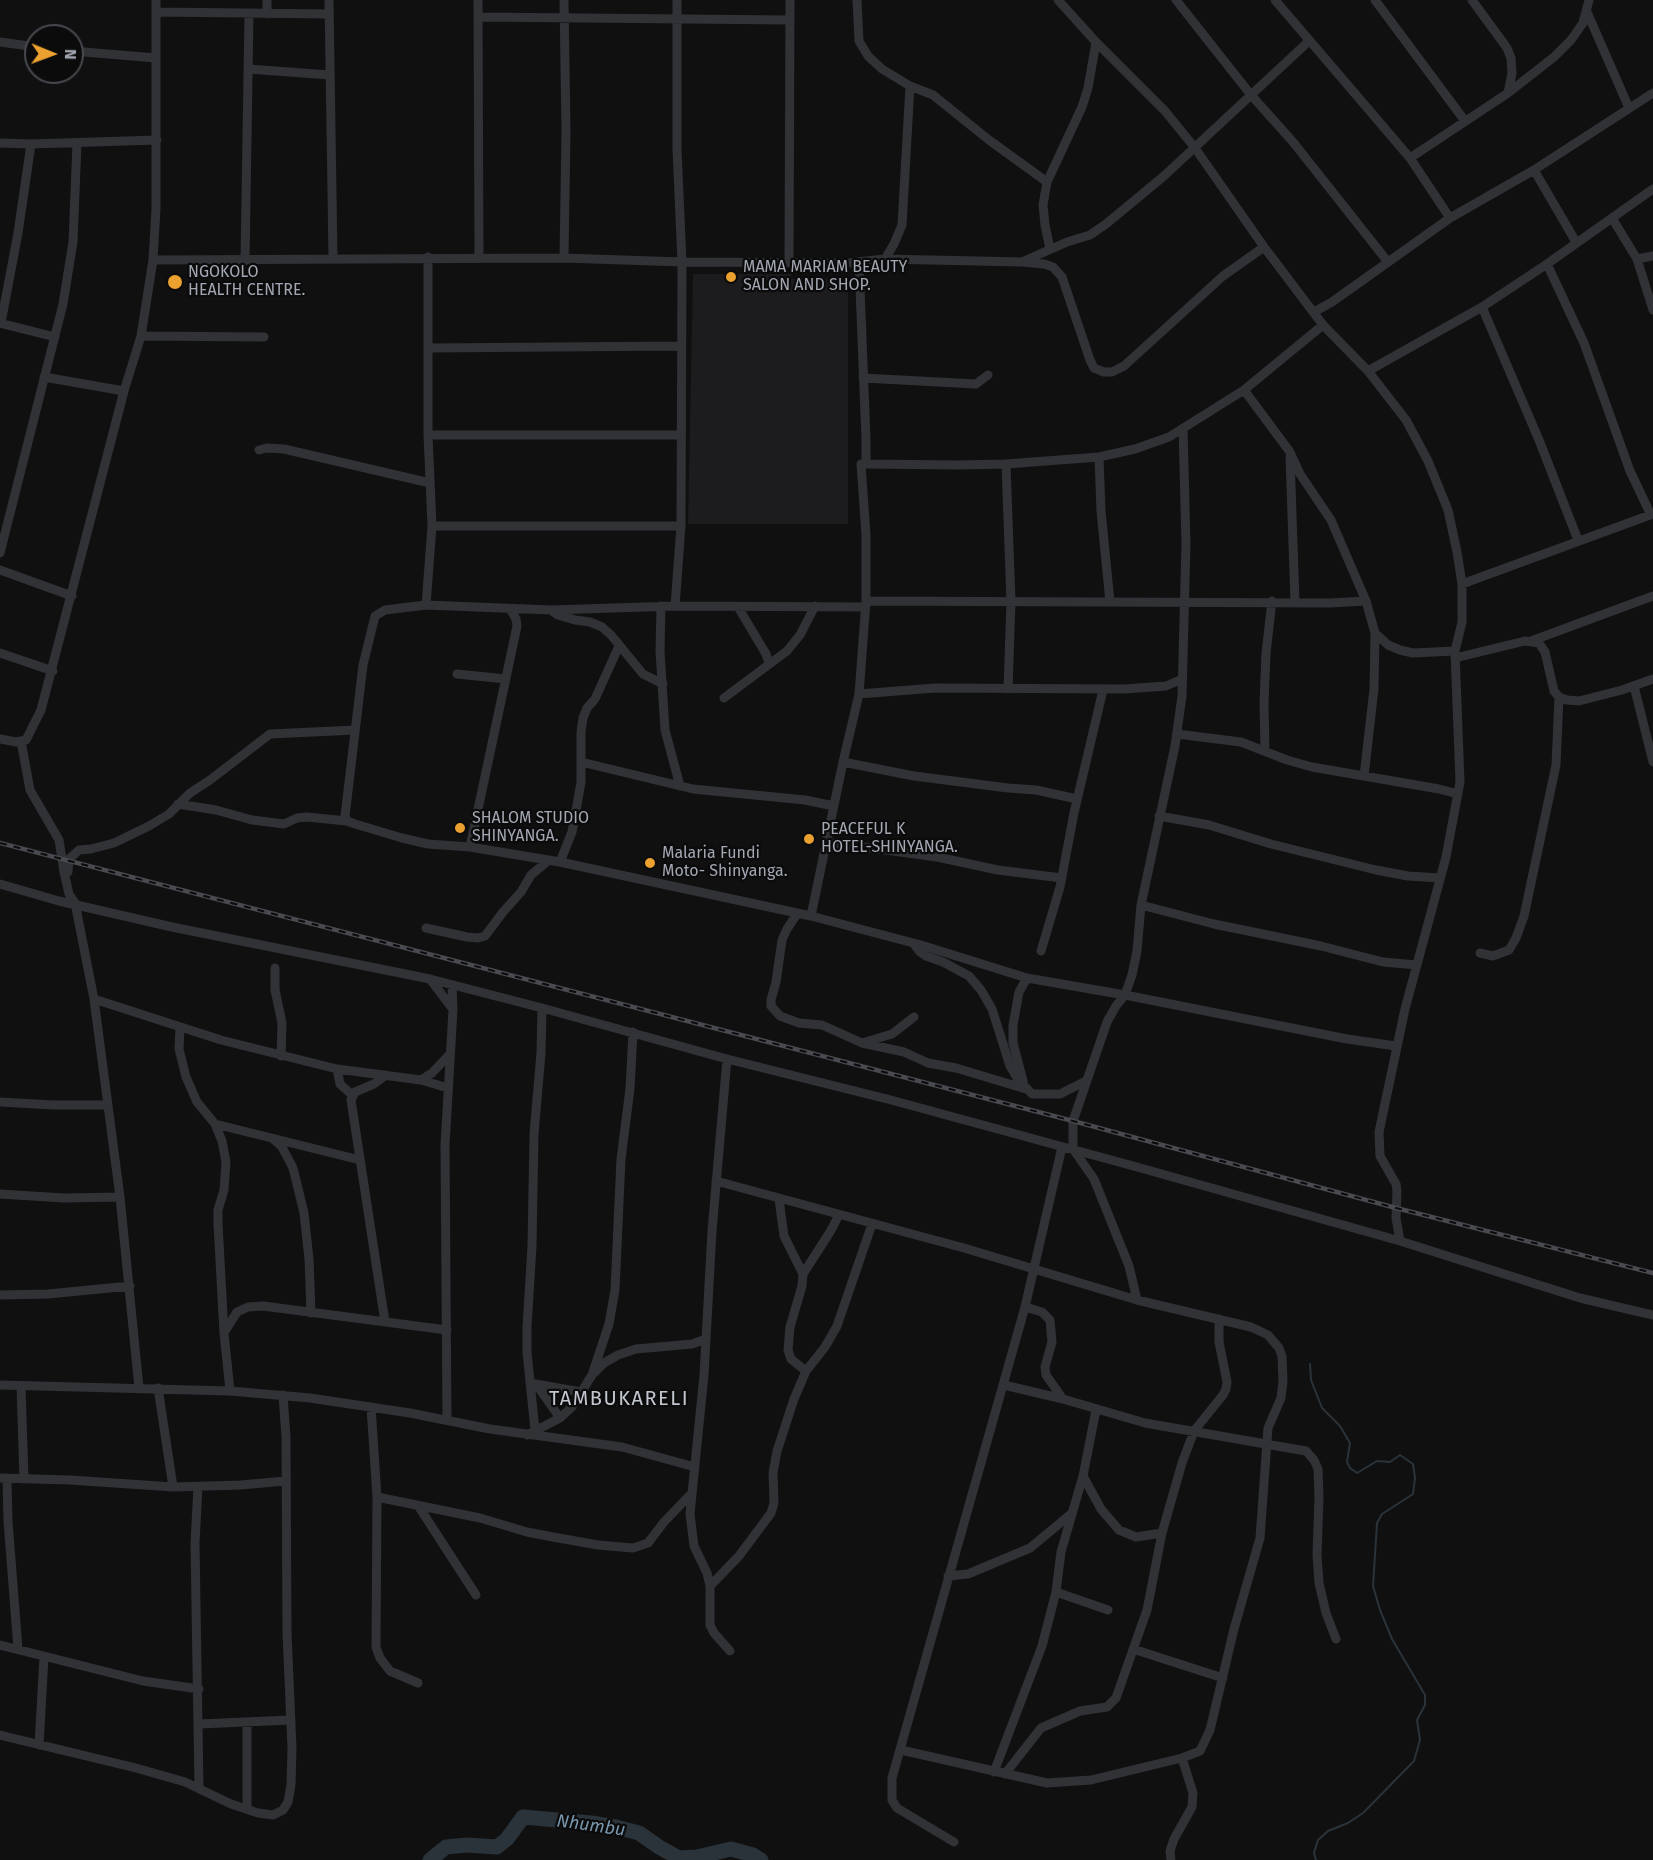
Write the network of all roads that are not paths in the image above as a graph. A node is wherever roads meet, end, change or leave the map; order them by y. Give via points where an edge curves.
1 (156, 0) edge
2 (267, 0) edge
3 (329, 0) edge
4 (478, 0) edge
5 (564, 0) edge
6 (677, 0) edge
7 (790, 0) edge
8 (857, 0) edge
9 (1058, 0) edge
10 (1176, 0) edge
11 (1275, 0) edge
12 (1375, 0) edge
13 (1472, 0) edge
14 (1589, 0) edge
15 (156, 12) junction
16 (1587, 12) junction
17 (249, 14) junction
18 (267, 14) junction
19 (329, 14) junction
20 (478, 17) junction
21 (564, 18) junction
22 (678, 18) junction
23 (790, 20) junction
24 (1309, 41) junction
25 (0, 42) edge
26 (1096, 42) junction
27 (24, 45) edge
28 (84, 52) edge
29 (156, 58) junction
30 (248, 69) junction
31 (330, 75) junction
32 (910, 86) junction
33 (1508, 93) junction
34 (1653, 93) edge
35 (1251, 95) junction
36 (1629, 108) junction
37 (1465, 121) junction
38 (157, 140) junction
39 (0, 143) edge
40 (77, 143) junction
41 (31, 144) junction
42 (1195, 148) junction
43 (1410, 158) junction
44 (1534, 170) junction
45 (1047, 182) junction
46 (1653, 189) edge
47 (1450, 218) junction
48 (1612, 218) junction
49 (1576, 242) junction
50 (1264, 246) junction
51 (1050, 249) junction
52 (1653, 256) edge
53 (428, 257) junction
54 (333, 258) junction
55 (479, 258) junction
56 (564, 258) junction
57 (885, 259) junction
58 (1637, 259) junction
59 (153, 260) junction
60 (245, 261) junction
61 (682, 262) junction
62 (789, 262) junction
63 (1022, 262) junction
64 (1388, 262) junction
65 (859, 263) junction
66 (1548, 264) junction
67 (1482, 307) junction
68 (1653, 310) edge
69 (1314, 312) junction
70 (0, 323) edge
71 (1323, 325) junction
72 (141, 336) junction
73 (56, 337) junction
74 (264, 337) dead end
75 (681, 346) junction
76 (428, 348) junction
77 (1368, 371) junction
78 (988, 375) dead end
79 (44, 376) junction
80 (863, 378) junction
81 (1244, 390) junction
82 (124, 391) junction
83 (1183, 428) junction
84 (428, 435) junction
85 (681, 435) junction
86 (259, 450) dead end
87 (1290, 452) junction
88 (1099, 457) junction
89 (866, 464) junction
90 (1006, 464) junction
91 (430, 483) junction
92 (1652, 515) edge
93 (432, 525) junction
94 (681, 526) junction
95 (1578, 540) junction
96 (0, 553) edge
97 (0, 570) edge
98 (1462, 584) junction
99 (72, 596) junction
100 (1653, 596) edge
101 (1272, 601) junction
102 (1366, 601) junction
103 (1011, 602) junction
104 (1110, 602) junction
105 (1184, 602) junction
106 (1295, 602) junction
107 (426, 604) junction
108 (865, 604) junction
109 (661, 606) junction
110 (675, 606) junction
111 (815, 606) junction
112 (738, 607) junction
113 (510, 609) junction
114 (551, 610) junction
115 (1375, 633) junction
116 (1531, 641) junction
117 (619, 646) junction
118 (0, 653) edge
119 (1455, 655) junction
120 (769, 663) junction
121 (53, 671) junction
122 (457, 674) dead end
123 (506, 679) junction
124 (1182, 679) junction
125 (1653, 679) edge
126 (663, 684) junction
127 (1634, 686) junction
128 (1008, 689) junction
129 (1102, 690) junction
130 (859, 694) junction
131 (1559, 697) junction
132 (724, 698) dead end
133 (355, 730) junction
134 (1177, 734) junction
135 (0, 739) edge
136 (21, 741) junction
137 (1265, 751) junction
138 (581, 762) junction
139 (843, 762) junction
140 (1653, 762) edge
141 (1364, 776) junction
142 (680, 786) junction
143 (1458, 794) junction
144 (1077, 800) junction
145 (178, 804) junction
146 (834, 806) junction
147 (1159, 816) junction
148 (347, 821) junction
149 (827, 842) junction
150 (470, 847) junction
151 (549, 860) junction
152 (560, 862) junction
153 (1062, 878) junction
154 (1440, 878) junction
155 (0, 884) edge
156 (67, 884) junction
157 (75, 903) junction
158 (1141, 905) junction
159 (798, 914) junction
160 (811, 916) junction
161 (426, 928) dead end
162 (914, 944) junction
163 (1041, 951) dead end
164 (1480, 953) dead end
165 (1417, 965) junction
166 (275, 968) dead end
167 (1027, 978) junction
168 (430, 979) junction
169 (452, 985) junction
170 (1125, 995) junction
171 (94, 999) junction
172 (542, 1008) junction
173 (453, 1010) junction
174 (914, 1017) dead end
175 (180, 1027) junction
176 (633, 1032) junction
177 (862, 1043) junction
178 (1396, 1046) junction
179 (449, 1055) junction
180 (282, 1056) junction
181 (727, 1059) junction
182 (337, 1069) junction
183 (386, 1074) junction
184 (421, 1080) junction
185 (1087, 1081) junction
186 (448, 1088) junction
187 (1026, 1089) junction
188 (352, 1095) junction
189 (0, 1102) edge
190 (108, 1105) junction
191 (215, 1124) junction
192 (273, 1139) junction
193 (1062, 1147) junction
194 (1073, 1149) junction
195 (360, 1160) junction
196 (716, 1181) junction
197 (0, 1194) edge
198 (120, 1197) junction
199 (779, 1199) junction
200 (839, 1215) junction
201 (872, 1224) junction
202 (1400, 1241) junction
203 (1035, 1269) junction
204 (803, 1274) junction
205 (130, 1286) junction
206 (0, 1295) edge
207 (1137, 1300) junction
208 (1025, 1307) junction
209 (311, 1313) junction
210 (1653, 1316) edge
211 (1219, 1319) junction
212 (385, 1322) junction
213 (447, 1330) junction
214 (224, 1333) junction
215 (706, 1340) junction
216 (806, 1371) junction
217 (592, 1374) junction
218 (533, 1384) junction
219 (1004, 1384) junction
220 (0, 1385) edge
221 (21, 1386) junction
222 (139, 1388) junction
223 (158, 1388) junction
224 (230, 1391) junction
225 (581, 1392) junction
226 (283, 1395) junction
227 (1063, 1399) junction
228 (371, 1407) junction
229 (1096, 1410) junction
230 (560, 1418) junction
231 (447, 1420) junction
232 (1194, 1431) junction
233 (531, 1432) junction
234 (1268, 1444) junction
235 (695, 1467) junction
236 (1083, 1476) junction
237 (4, 1478) edge
238 (24, 1479) junction
239 (285, 1481) junction
240 (173, 1487) junction
241 (198, 1487) junction
242 (691, 1494) junction
243 (377, 1497) junction
244 (419, 1507) junction
245 (1071, 1514) junction
246 (1162, 1533) junction
247 (948, 1576) junction
248 (710, 1586) junction
249 (1056, 1592) junction
250 (476, 1595) dead end
251 (1108, 1610) dead end
252 (1336, 1639) dead end
253 (0, 1645) edge
254 (18, 1649) junction
255 (1133, 1649) junction
256 (730, 1651) dead end
257 (44, 1657) junction
258 (1223, 1678) junction
259 (418, 1683) dead end
260 (199, 1689) junction
261 (291, 1720) junction
262 (247, 1722) junction
263 (199, 1724) junction
264 (0, 1735) edge
265 (39, 1745) junction
266 (901, 1749) junction
267 (1182, 1758) junction
268 (994, 1772) junction
269 (1005, 1774) junction
270 (199, 1787) junction
271 (247, 1809) junction
272 (954, 1842) dead end
273 (1171, 1860) edge

1 - 15 street
2 - 18 street
3 - 19 street
4 - 20 street
5 - 21 street
6 - 22 street
7 - 23 street
8 - 32 street via 859,41 868,56
9 - 26 street
10 - 35 street
11 - 24 street
12 - 37 street
13 - 33 street via 1511,58
14 - 16 street
15 - 17 street
15 - 29 street
16 - 33 street via 1571,40
16 - 36 street
17 - 18 street
17 - 30 street
18 - 19 street
19 - 31 street
20 - 21 street
20 - 55 street
21 - 22 street
21 - 56 street
22 - 23 street
22 - 61 street via 677,149
23 - 62 street
24 - 35 street
24 - 43 street
25 - 27 street
26 - 42 street via 1165,111
26 - 45 street via 1082,107
28 - 29 street
29 - 38 street
30 - 31 street
30 - 60 street
31 - 54 street
32 - 45 street via 933,95
32 - 57 street via 902,225
33 - 37 street
34 - 36 street
35 - 42 street
35 - 64 street via 1293,141
36 - 44 street
37 - 43 street
38 - 40 street
38 - 59 street
39 - 41 street
40 - 41 street
40 - 73 street via 73,242
41 - 70 street
42 - 50 street
42 - 51 street via 1106,224 1090,235
43 - 47 street
44 - 47 street
44 - 49 street
45 - 51 street via 1043,206
46 - 48 street
47 - 64 street
48 - 49 street
48 - 58 street
49 - 66 street
50 - 63 street via 1223,276 1124,366 1112,372 1094,368 1062,277 1053,267
50 - 69 street
51 - 63 street
52 - 58 street
53 - 54 street
53 - 55 street
53 - 76 street
54 - 60 street
55 - 56 street
56 - 61 street
57 - 63 street
57 - 65 street
58 - 68 street
59 - 60 street
59 - 72 street
61 - 62 street
61 - 75 street
62 - 65 street
64 - 69 street
65 - 80 street
66 - 67 street
66 - 92 street via 1584,343 1630,471
67 - 77 street
67 - 95 street
69 - 71 street
70 - 73 street
71 - 77 street
71 - 81 street
72 - 74 street
72 - 82 street
73 - 79 street
75 - 76 street
75 - 85 street
76 - 84 street
77 - 98 street via 1406,420 1428,461 1448,510
78 - 80 street via 976,384
79 - 82 street
79 - 96 street
80 - 89 street
81 - 83 street
81 - 87 street
82 - 99 street
83 - 88 street via 1136,449
83 - 105 street
84 - 85 street
84 - 91 street
85 - 94 street
86 - 91 street via 284,449
87 - 102 street via 1331,520
87 - 106 street
88 - 90 street
88 - 104 street
89 - 90 street
89 - 108 street via 861,464
90 - 103 street
91 - 93 street
92 - 95 street
93 - 94 street
93 - 107 street
94 - 110 street
95 - 98 street
97 - 99 street
98 - 119 street
99 - 121 street
100 - 116 street
101 - 105 street
101 - 106 street
101 - 137 street via 1264,703
102 - 106 street
102 - 115 street
103 - 104 street
103 - 108 street
103 - 128 street
104 - 105 street
105 - 124 street
107 - 113 street
107 - 133 street via 385,610 375,616 363,665
108 - 111 street
108 - 130 street
109 - 110 street
109 - 114 street
109 - 126 street
110 - 112 street
111 - 112 street
111 - 120 street via 788,651
112 - 120 street
113 - 114 street
113 - 123 street via 517,626
114 - 117 street via 602,627
115 - 119 street via 1400,650
115 - 141 street via 1374,689
116 - 119 street
116 - 131 street via 1539,643 1545,652
117 - 126 street via 643,674
117 - 138 street via 583,718
118 - 121 street
119 - 143 street
120 - 132 street
121 - 136 street via 30,735
122 - 123 street
123 - 150 street
124 - 129 street via 1166,686
124 - 134 street
125 - 127 street
126 - 142 street via 665,730
127 - 131 street via 1579,701
127 - 140 street
128 - 129 street
128 - 130 street via 935,688
129 - 144 street
130 - 139 street
131 - 164 street via 1556,765 1524,915 1509,950 1493,956
133 - 145 street via 270,734
133 - 148 street
134 - 137 street via 1240,742
134 - 147 street
135 - 136 street
136 - 156 street via 30,790 59,840
137 - 141 street via 1312,767
138 - 142 street
138 - 152 street via 572,832
139 - 144 street via 914,776 1036,790
139 - 146 street
141 - 143 street
142 - 146 street
143 - 154 street
144 - 153 street
145 - 148 street via 284,824 307,817
145 - 156 street via 169,814 127,838 79,849 69,859
146 - 149 street
147 - 154 street via 1209,825 1376,870
147 - 158 street
148 - 150 street via 428,844
149 - 153 street
149 - 160 street
150 - 151 street
151 - 152 street
151 - 161 street via 531,875 485,936 467,937
152 - 159 street
153 - 163 street
154 - 165 street
155 - 157 street
156 - 157 street
157 - 168 street via 172,927
157 - 171 street
158 - 165 street via 1383,962
158 - 170 street via 1137,951
159 - 160 street
159 - 177 street via 782,940 771,1006 788,1020 822,1025
160 - 162 street
162 - 167 street
162 - 187 street via 926,956 969,976 981,990 992,1009 1010,1066
165 - 178 street
166 - 180 street
167 - 170 street
167 - 187 street via 1019,992 1013,1025 1016,1058
168 - 169 street
168 - 173 street
169 - 172 street
169 - 173 street
170 - 178 street
170 - 185 street via 1107,1022
171 - 175 street
171 - 190 street
172 - 176 street
172 - 218 street via 527,1315 527,1352
173 - 179 street
174 - 177 street via 892,1034
175 - 180 street
175 - 191 street via 180,1057 189,1087
176 - 181 street
176 - 217 street via 621,1159 615,1290 609,1324
177 - 187 street
178 - 202 street via 1378,1144 1383,1163 1396,1184
179 - 184 street
179 - 186 street
180 - 182 street
181 - 193 street
181 - 196 street
182 - 183 street
182 - 188 street via 340,1084
183 - 184 street
183 - 188 street
184 - 186 street
185 - 187 street via 1060,1094 1032,1094
185 - 194 street via 1073,1121
186 - 213 street
188 - 195 street
189 - 190 street
190 - 198 street
191 - 192 street
191 - 214 street via 226,1162 218,1210
192 - 195 street
192 - 209 street via 282,1147 292,1168 304,1213
193 - 194 street
193 - 203 street
194 - 202 street
194 - 207 street via 1094,1179 1126,1258
195 - 212 street
196 - 199 street
196 - 215 street
197 - 198 street
198 - 205 street
199 - 200 street
199 - 204 street via 784,1236
200 - 201 street
200 - 204 street
201 - 203 street
201 - 216 street via 837,1326
202 - 210 street via 1515,1279
203 - 207 street
203 - 208 street
204 - 216 street via 788,1350 791,1359
205 - 206 street
205 - 222 street
207 - 211 street
208 - 219 street
208 - 227 street via 1042,1312 1050,1320 1052,1342 1045,1367
209 - 212 street
209 - 214 street via 248,1307 237,1312
211 - 232 street via 1226,1389
211 - 234 street via 1263,1332 1279,1348 1283,1381 1281,1398 1268,1428
212 - 213 street
213 - 231 street
214 - 224 street
215 - 217 street via 636,1349 618,1355
215 - 235 street
216 - 248 street via 777,1451 771,1513 739,1556
217 - 225 street
218 - 225 street
218 - 230 street
218 - 233 street
219 - 227 street
219 - 247 street
220 - 221 street
221 - 222 street
221 - 238 street
222 - 223 street
223 - 224 street
223 - 240 street
224 - 226 street
225 - 230 street
226 - 228 street
226 - 239 street
227 - 229 street
228 - 231 street
228 - 243 street
229 - 232 street
229 - 236 street
230 - 233 street
231 - 233 street
232 - 234 street
232 - 246 street
233 - 235 street via 622,1447
234 - 252 street via 1306,1451 1318,1469 1319,1583
234 - 258 street via 1260,1538
235 - 242 street
236 - 245 street
236 - 246 street via 1101,1509 1119,1530 1136,1538
237 - 238 street
237 - 254 street
238 - 240 street
239 - 241 street
239 - 261 street
240 - 241 street
241 - 260 street via 195,1543
242 - 244 street via 648,1544 633,1548 553,1537
242 - 248 street via 691,1532
243 - 244 street
243 - 259 street via 377,1652 390,1671
244 - 250 street
245 - 247 street via 1030,1548 968,1574
245 - 249 street
246 - 255 street via 1149,1603
247 - 266 street
248 - 256 street via 710,1625
249 - 251 street
249 - 268 street via 1042,1646
253 - 254 street
254 - 257 street
255 - 258 street
255 - 269 street via 1112,1703 1041,1728
257 - 260 street via 143,1681
257 - 265 street
258 - 267 street via 1206,1743 1200,1751
260 - 263 street
261 - 262 street
261 - 271 street via 288,1802 276,1815
262 - 263 street
262 - 271 street
263 - 270 street
264 - 265 street
265 - 270 street
266 - 268 street
266 - 272 street via 892,1778 892,1800 897,1808
267 - 269 street via 1083,1782 1047,1783
267 - 273 street via 1193,1800 1170,1851
268 - 269 street
270 - 271 street

